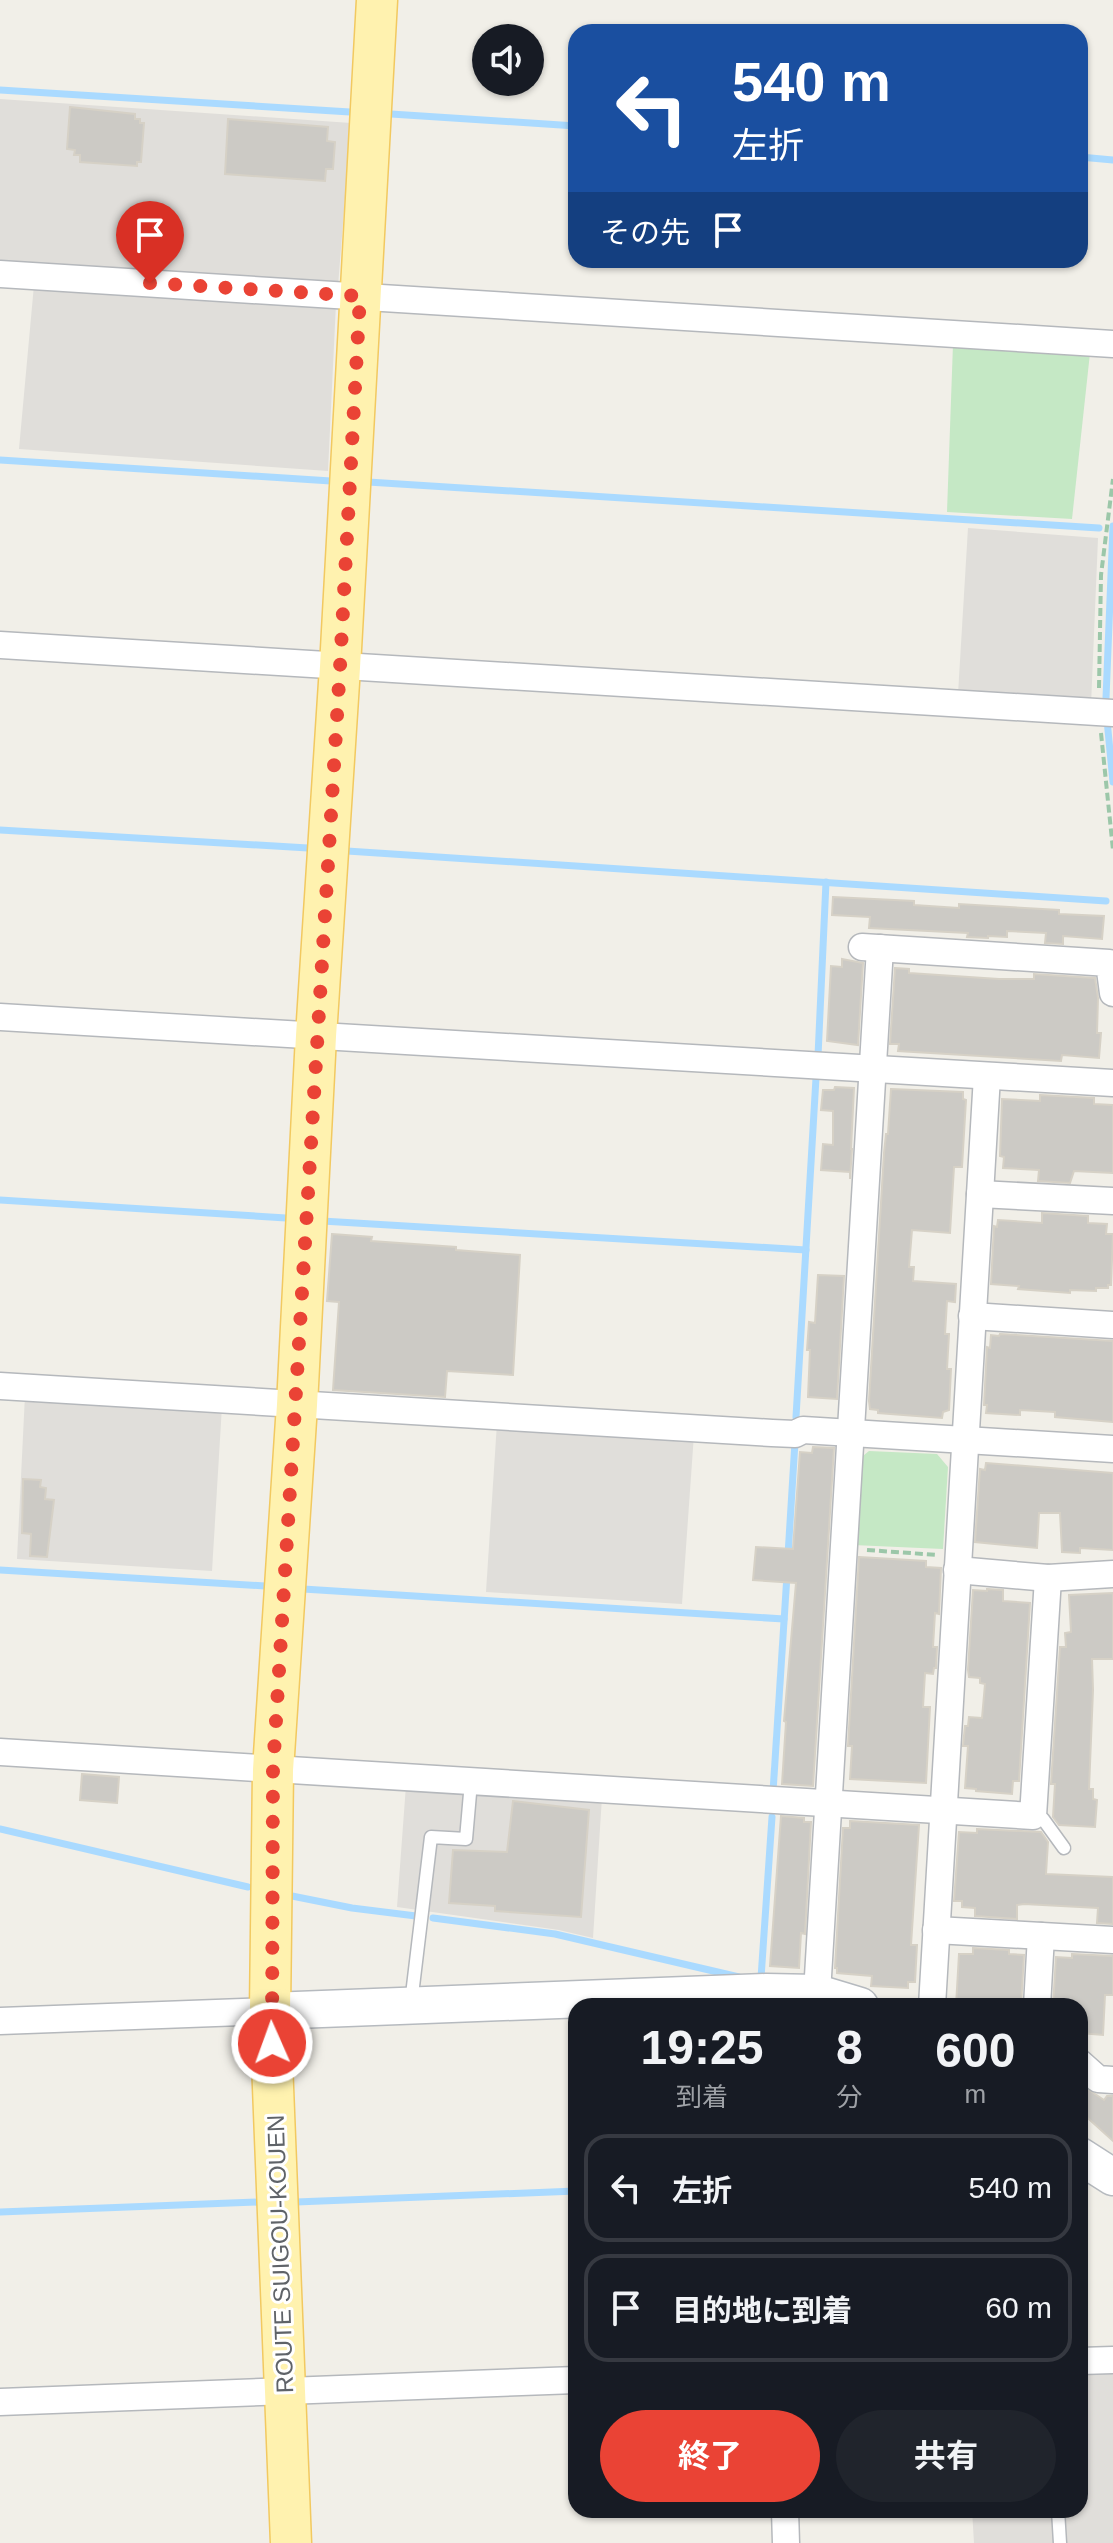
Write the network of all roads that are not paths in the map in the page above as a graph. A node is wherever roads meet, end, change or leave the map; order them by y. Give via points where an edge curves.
1 (377, 0) edge
2 (0, 274) edge
3 (360, 296) junction
4 (1113, 344) edge
5 (0, 645) edge
6 (340, 667) junction
7 (1106, 713) edge
8 (1113, 993) edge
9 (0, 1017) edge
10 (316, 1036) junction
11 (873, 1070) junction
12 (987, 1076) junction
13 (1113, 1083) edge
14 (980, 1194) junction
15 (1113, 1201) edge
16 (972, 1316) junction
17 (1113, 1325) edge
18 (0, 1386) edge
19 (297, 1405) junction
20 (852, 1433) junction
21 (965, 1441) junction
22 (1113, 1449) edge
23 (958, 1563) junction
24 (1113, 1574) edge
25 (1048, 1578) junction
26 (0, 1752) edge
27 (273, 1770) junction
28 (471, 1782) junction
29 (828, 1805) junction
30 (943, 1810) junction
31 (1033, 1816) junction
32 (1064, 1848) dead end
33 (936, 1930) junction
34 (1041, 1936) junction
35 (1113, 1940) edge
36 (817, 1993) junction
37 (774, 1998) edge
38 (834, 1998) edge
39 (932, 1998) edge
40 (1037, 1998) edge
41 (568, 2003) edge
42 (411, 2006) junction
43 (270, 2011) junction
44 (0, 2021) edge
45 (1088, 2070) edge
46 (1113, 2080) edge
47 (1088, 2163) edge
48 (1113, 2177) edge
49 (1113, 2360) edge
50 (1088, 2361) edge
51 (568, 2380) edge
52 (285, 2391) junction
53 (0, 2402) edge
54 (785, 2518) edge
55 (1058, 2518) edge
56 (291, 2543) edge
57 (786, 2543) edge
58 (1060, 2543) edge

1 - 3 main road, ROUTE SUIGOU-KOUEN
2 - 3 street
3 - 4 street
3 - 6 main road, ROUTE SUIGOU-KOUEN
5 - 6 street
6 - 7 street
6 - 10 main road, ROUTE SUIGOU-KOUEN
8 - 11 street via 1109,963 871,948
9 - 10 street
10 - 11 street
10 - 19 main road, ROUTE SUIGOU-KOUEN
11 - 12 street
11 - 20 street
12 - 13 street
12 - 14 street
14 - 15 street
14 - 16 street
16 - 17 street
16 - 21 street
18 - 19 street
19 - 20 street
19 - 27 main road, ROUTE SUIGOU-KOUEN
20 - 21 street
20 - 29 street
21 - 22 street
21 - 23 street
23 - 25 street
23 - 30 street
24 - 25 street
25 - 31 street
26 - 27 street
27 - 28 street
27 - 43 main road, ROUTE SUIGOU-KOUEN
28 - 29 street
28 - 42 lane via 466,1839 431,1837
29 - 30 street
29 - 36 street
30 - 31 street
30 - 33 street
31 - 32 lane via 1043,1819
33 - 34 street
33 - 39 street
34 - 35 street
34 - 40 street
36 - 37 street
36 - 38 street
41 - 42 street
42 - 43 street
43 - 44 street
43 - 52 main road, ROUTE SUIGOU-KOUEN
45 - 46 street via 1098,2079
47 - 48 street
49 - 50 street
51 - 52 street
52 - 53 street
52 - 56 main road, ROUTE SUIGOU-KOUEN
54 - 57 street
55 - 58 lane

